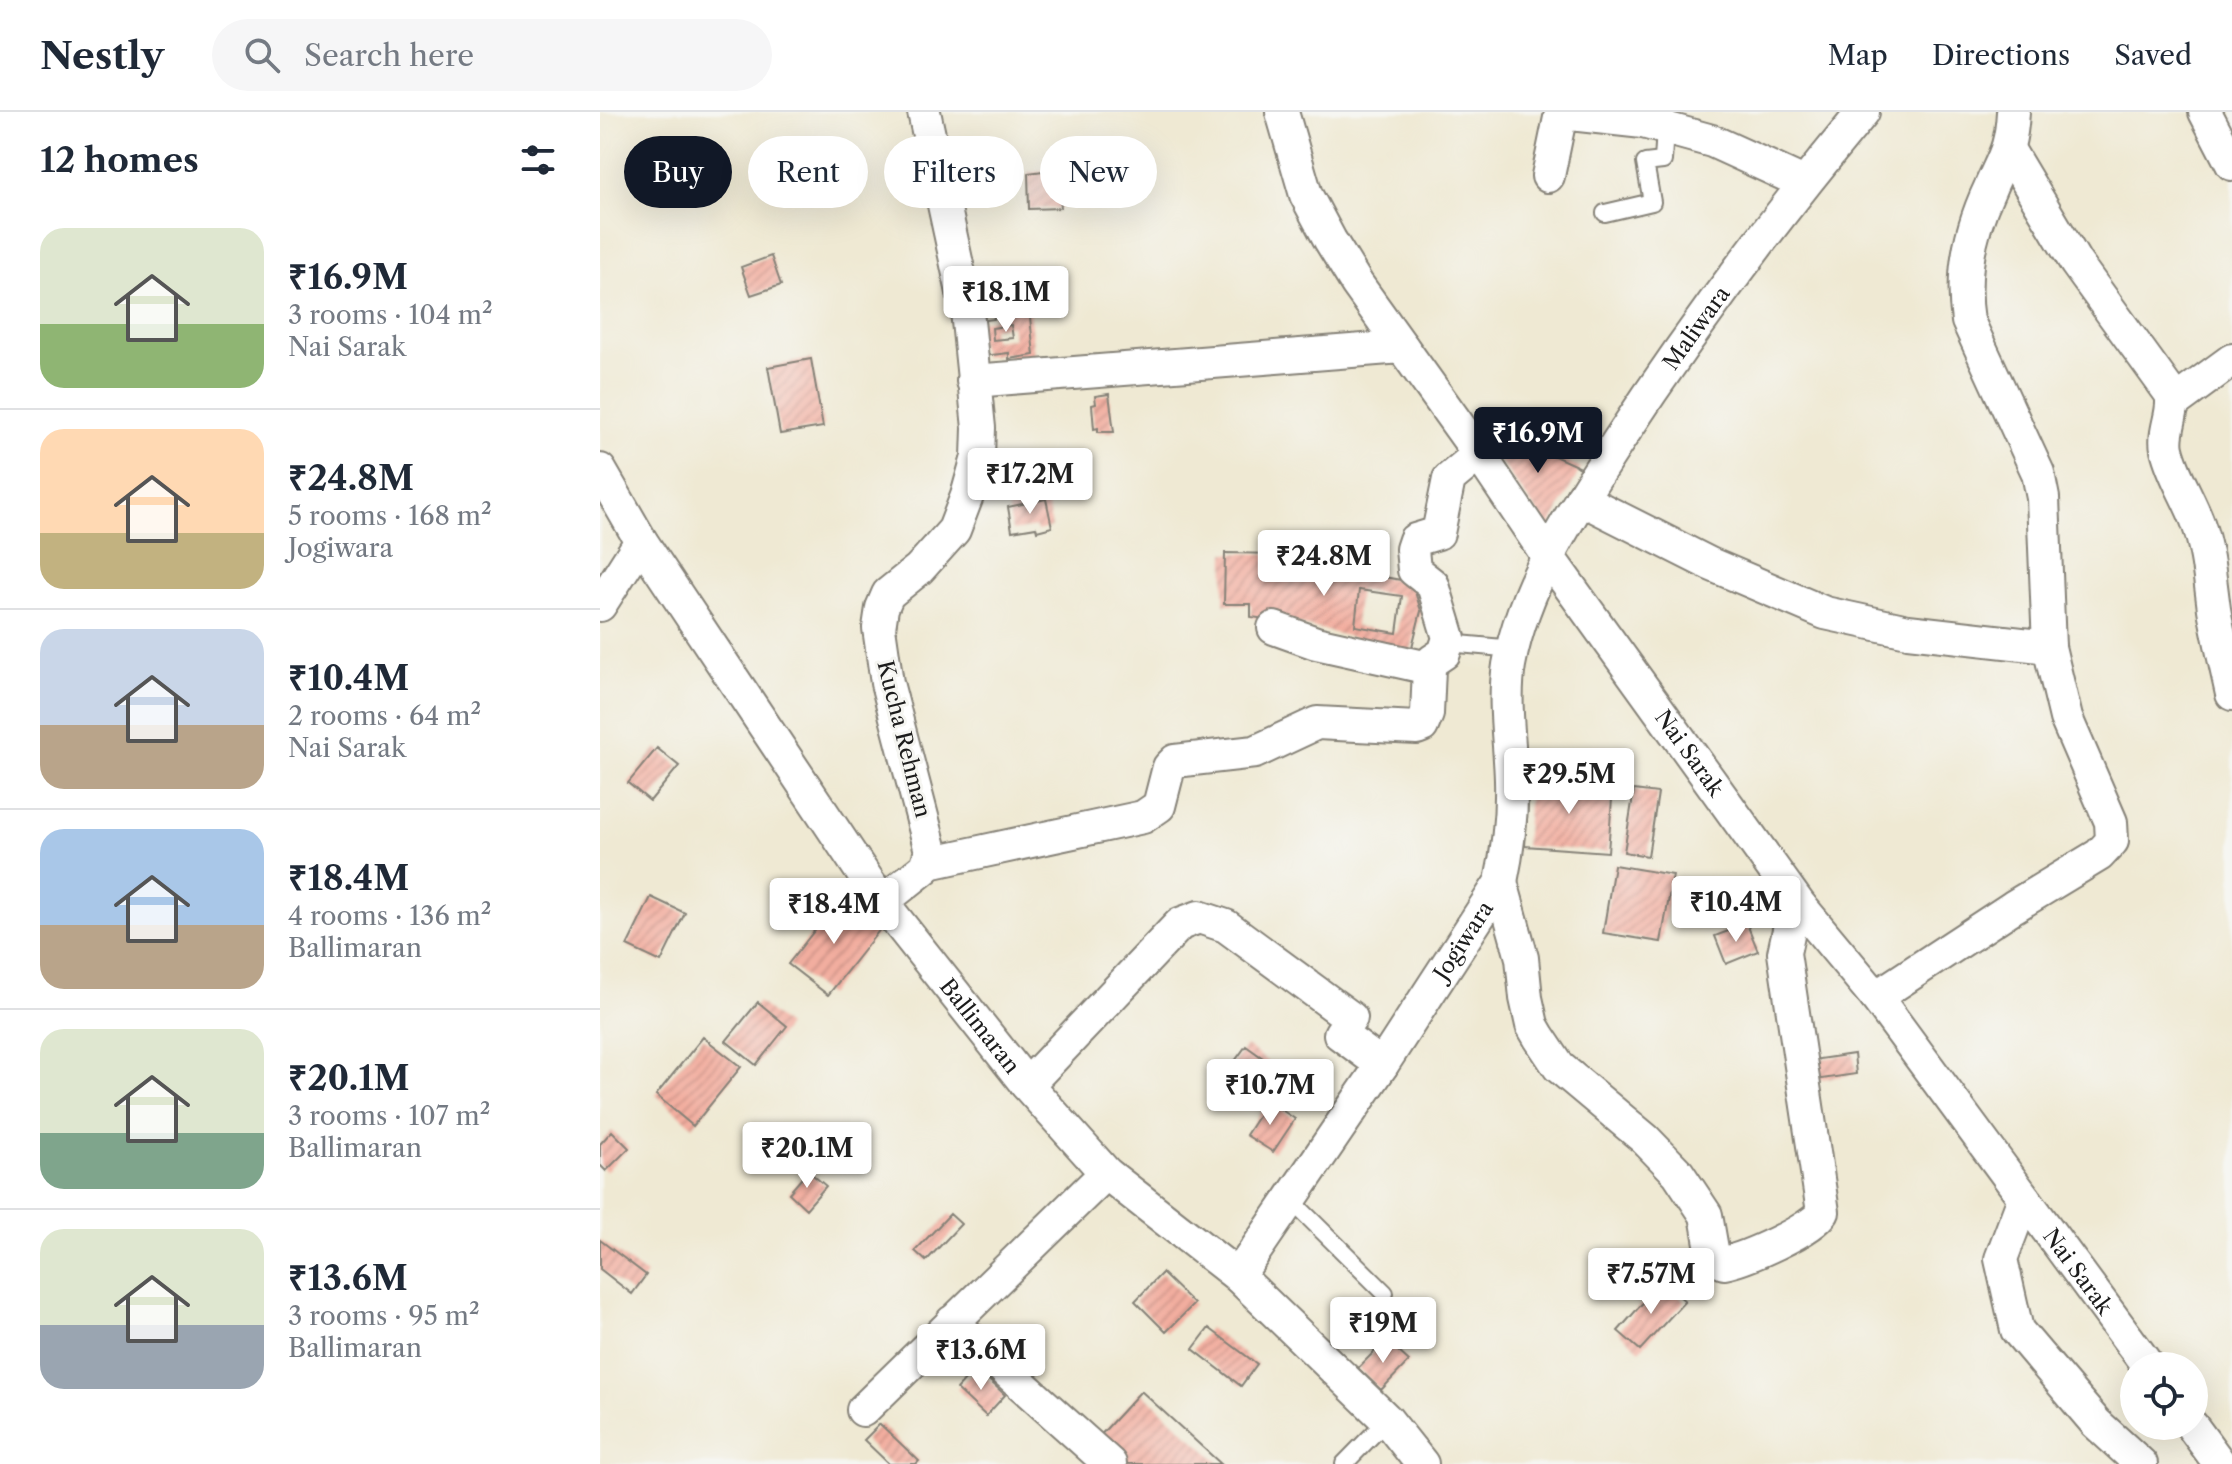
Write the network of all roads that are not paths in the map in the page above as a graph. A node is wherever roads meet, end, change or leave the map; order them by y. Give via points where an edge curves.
1 (924, 112) edge
2 (1282, 112) edge
3 (1863, 112) edge
4 (2013, 112) edge
5 (2205, 112) edge
6 (1665, 128) junction
7 (2009, 151) junction
8 (2232, 164) edge
9 (1548, 176) dead end
10 (1804, 183) junction
11 (1605, 213) dead end
12 (1402, 347) junction
13 (2232, 360) edge
14 (973, 381) junction
15 (2172, 404) junction
16 (1479, 454) junction
17 (600, 470) edge
18 (1581, 499) junction
19 (641, 541) junction
20 (1547, 555) junction
21 (600, 605) edge
22 (1274, 628) dead end
23 (2049, 647) junction
24 (1514, 649) junction
25 (1438, 655) junction
26 (2232, 694) edge
27 (929, 863) junction
28 (1501, 882) junction
29 (882, 902) junction
30 (1801, 907) junction
31 (1876, 997) junction
32 (1382, 1065) junction
33 (1027, 1085) junction
34 (1106, 1173) junction
35 (2024, 1198) junction
36 (1290, 1199) junction
37 (1238, 1276) junction
38 (1385, 1293) dead end
39 (952, 1322) junction
40 (2138, 1352) edge
41 (863, 1410) dead end
42 (1387, 1420) junction
43 (2202, 1440) edge
44 (1110, 1464) edge
45 (1344, 1464) edge
46 (1422, 1464) edge
47 (2141, 1464) edge
48 (2220, 1464) edge

1 - 14 street, Kucha Rehman via 967,311
2 - 12 street, Nai Sarak via 1306,195 1343,262
3 - 10 street, Maliwara
4 - 7 street
5 - 8 street
6 - 9 street via 1561,113
6 - 10 street via 1712,141
6 - 11 lane via 1663,161 1645,163 1652,202
7 - 15 street via 2076,263 2171,394
7 - 23 street via 1976,225 1964,297 1968,321 2038,473
10 - 18 street, Maliwara via 1669,364
12 - 14 street
12 - 16 street, Nai Sarak
13 - 15 street
14 - 27 street, Kucha Rehman via 978,457 967,496 940,549 888,594 879,628 887,683 930,841
15 - 26 street via 2167,448 2208,559
16 - 20 street, Nai Sarak
16 - 25 street via 1449,479 1438,533 1413,544 1412,565 1433,585 1448,631
17 - 19 street, Ballimaran
18 - 20 street, Maliwara
18 - 23 street via 1710,564 1825,613 1908,631
19 - 21 street
19 - 29 street, Ballimaran
20 - 24 street, Jogiwara
20 - 30 street, Nai Sarak
22 - 25 street via 1316,643
23 - 31 street via 2066,718 2111,822 2112,841 2099,855
24 - 25 lane
24 - 28 street, Jogiwara via 1507,702 1511,796
25 - 27 street via 1426,722 1417,728 1317,723 1255,752 1175,761 1159,806 1143,817
27 - 29 street
28 - 30 street via 1522,958 1532,1025 1544,1046 1559,1067 1678,1173 1706,1215 1713,1255 1724,1263 1792,1233 1823,1212 1784,953 1790,925
28 - 32 street, Jogiwara
29 - 33 street, Ballimaran
30 - 31 street, Nai Sarak
31 - 35 street, Nai Sarak
32 - 33 street via 1340,1034 1351,1018 1226,926 1199,917 1180,924
32 - 36 street, Jogiwara
33 - 34 street, Ballimaran
34 - 37 street, Ballimaran
34 - 39 street
35 - 40 street, Nai Sarak
35 - 47 street via 2001,1259 2017,1330 2096,1423
36 - 37 street, Jogiwara
36 - 38 lane
37 - 42 street, Ballimaran
39 - 41 street
39 - 44 street
42 - 45 lane
42 - 46 street, Ballimaran
43 - 48 street

